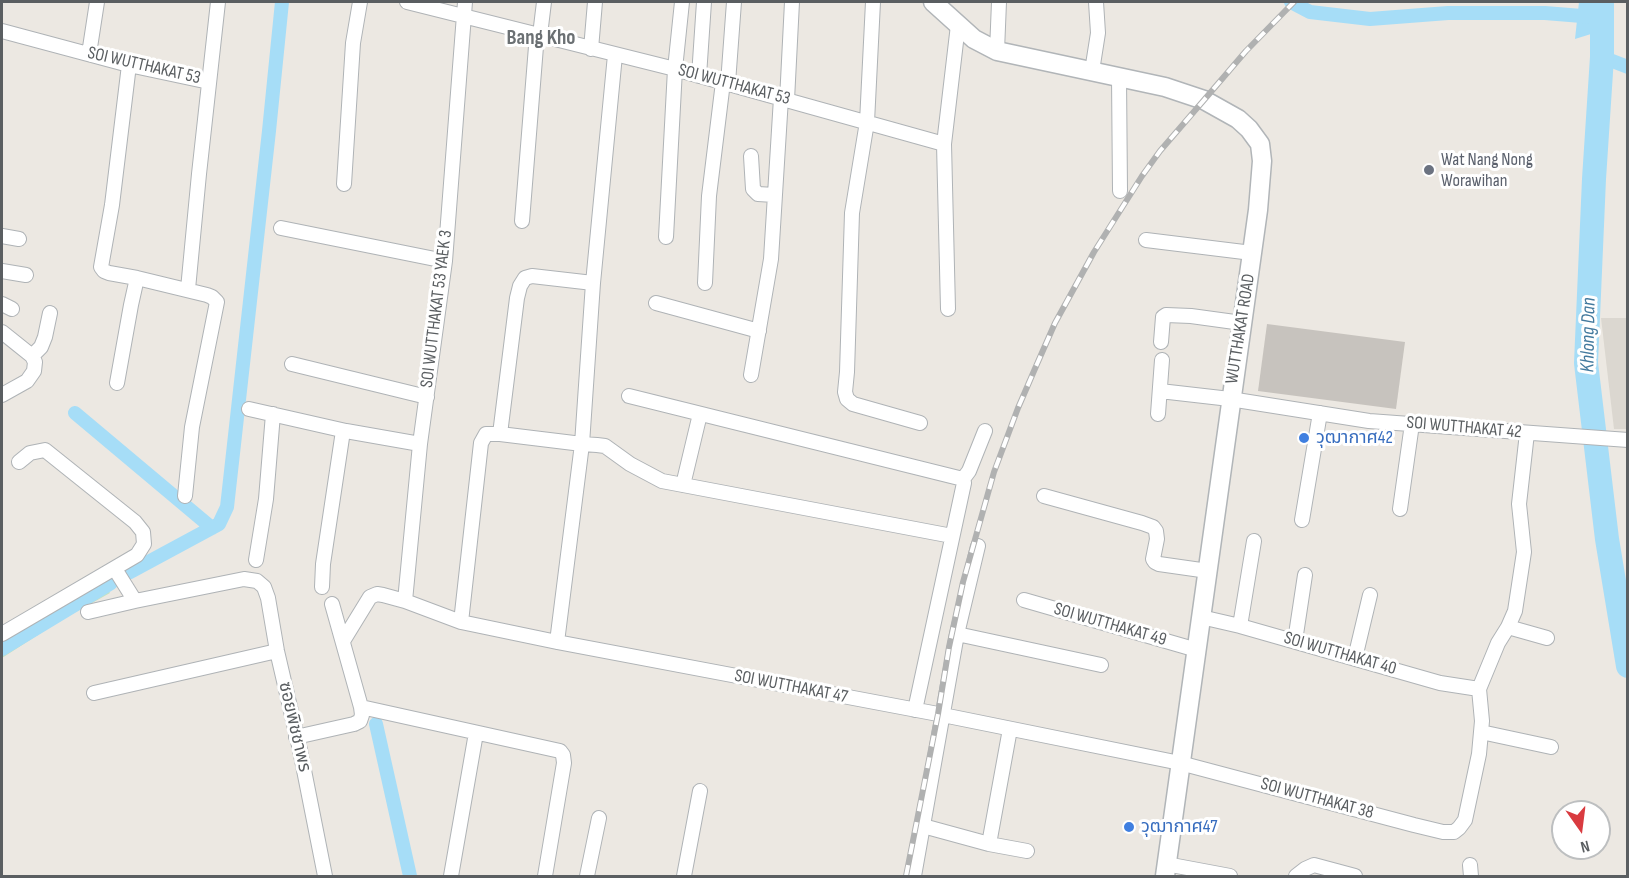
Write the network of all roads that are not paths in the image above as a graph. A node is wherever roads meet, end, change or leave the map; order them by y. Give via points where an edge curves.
1 (97, 2) edge
2 (218, 2) edge
3 (360, 2) edge
4 (406, 2) edge
5 (544, 2) edge
6 (595, 2) edge
7 (682, 2) edge
8 (704, 2) edge
9 (734, 2) edge
10 (792, 2) edge
11 (873, 2) edge
12 (933, 2) edge
13 (999, 2) edge
14 (1096, 2) edge
15 (464, 9) edge
16 (958, 25) junction
17 (2, 31) edge
18 (539, 35) junction
19 (591, 49) junction
20 (997, 51) junction
21 (89, 54) junction
22 (615, 55) junction
23 (129, 65) junction
24 (675, 69) junction
25 (1092, 71) junction
26 (699, 76) junction
27 (1119, 77) junction
28 (209, 82) junction
29 (725, 83) junction
30 (784, 99) junction
31 (867, 122) junction
32 (944, 144) junction
33 (750, 156) dead end
34 (344, 184) dead end
35 (1120, 191) dead end
36 (774, 195) junction
37 (522, 221) dead end
38 (281, 228) dead end
39 (2, 236) edge
40 (666, 237) dead end
41 (19, 239) dead end
42 (1146, 240) dead end
43 (1252, 253) junction
44 (445, 261) junction
45 (2, 270) edge
46 (26, 275) dead end
47 (137, 278) junction
48 (593, 283) junction
49 (705, 283) dead end
50 (188, 289) junction
51 (656, 303) dead end
52 (948, 309) dead end
53 (50, 313) dead end
54 (1242, 323) junction
55 (2, 332) edge
56 (759, 332) junction
57 (1161, 342) dead end
58 (32, 356) junction
59 (1162, 360) dead end
60 (292, 364) dead end
61 (751, 375) dead end
62 (117, 383) dead end
63 (1160, 391) junction
64 (2, 395) edge
65 (628, 396) dead end
66 (427, 397) junction
67 (1230, 399) junction
68 (249, 409) dead end
69 (1320, 413) junction
70 (273, 414) junction
71 (700, 414) junction
72 (1158, 414) dead end
73 (920, 423) dead end
74 (1413, 424) junction
75 (343, 431) junction
76 (985, 431) dead end
77 (1527, 433) junction
78 (500, 434) junction
79 (1628, 440) edge
80 (420, 444) junction
81 (582, 444) junction
82 (19, 462) dead end
83 (963, 479) junction
84 (683, 484) junction
85 (185, 496) dead end
86 (1044, 496) dead end
87 (1400, 509) dead end
88 (1302, 520) dead end
89 (952, 536) junction
90 (1254, 541) dead end
91 (978, 546) dead end
92 (256, 560) dead end
93 (115, 568) junction
94 (1208, 571) junction
95 (1305, 575) dead end
96 (322, 587) dead end
97 (1370, 595) dead end
98 (1024, 600) dead end
99 (135, 601) junction
100 (405, 602) junction
101 (332, 604) dead end
102 (88, 612) dead end
103 (1201, 617) junction
104 (461, 622) junction
105 (1240, 626) junction
106 (1508, 627) junction
107 (2, 634) edge
108 (957, 634) junction
109 (1547, 638) dead end
110 (343, 641) junction
111 (1295, 641) junction
112 (557, 642) junction
113 (1197, 650) junction
114 (277, 651) junction
115 (1355, 658) junction
116 (1101, 665) dead end
117 (1479, 689) junction
118 (94, 693) dead end
119 (361, 707) junction
120 (915, 710) junction
121 (943, 716) junction
122 (1010, 729) junction
123 (1481, 732) junction
124 (476, 733) junction
125 (296, 737) junction
126 (1551, 747) dead end
127 (1180, 763) junction
128 (700, 791) dead end
129 (599, 818) dead end
130 (923, 826) junction
131 (989, 844) junction
132 (1027, 850) dead end
133 (1165, 870) edge
134 (326, 876) edge
135 (451, 876) edge
136 (545, 876) edge
137 (587, 876) edge
138 (684, 876) edge
139 (914, 876) edge
140 (1230, 876) edge
141 (1296, 876) edge
142 (1355, 876) edge

1 - 21 street
2 - 28 street, SOI WUTTHAKAT 53
3 - 34 street via 353,43
4 - 15 street, SOI WUTTHAKAT 53
5 - 18 street
6 - 19 street
7 - 24 street
8 - 26 street
9 - 29 street
10 - 30 street
11 - 31 street
12 - 16 main road, WUTTHAKAT ROAD
13 - 20 street
14 - 25 street via 1098,33
15 - 18 street, SOI WUTTHAKAT 53
15 - 44 street, SOI WUTTHAKAT 53 YAEK 3
16 - 20 main road, WUTTHAKAT ROAD
16 - 32 street
17 - 21 street, SOI WUTTHAKAT 53
18 - 19 street, SOI WUTTHAKAT 53
18 - 37 street
19 - 22 street, SOI WUTTHAKAT 53
20 - 25 main road, WUTTHAKAT ROAD
21 - 23 street, SOI WUTTHAKAT 53
22 - 24 street, SOI WUTTHAKAT 53
22 - 48 street
23 - 28 street, SOI WUTTHAKAT 53
23 - 47 street via 101,267 109,273
24 - 26 street, SOI WUTTHAKAT 53
24 - 40 street
25 - 27 main road, WUTTHAKAT ROAD
26 - 29 street, SOI WUTTHAKAT 53
27 - 35 street
27 - 43 main road, WUTTHAKAT ROAD via 1204,100 1249,129 1260,144 1262,161
28 - 50 street
29 - 30 street, SOI WUTTHAKAT 53
29 - 49 street via 709,196
30 - 31 street, SOI WUTTHAKAT 53
30 - 36 street
31 - 32 street, SOI WUTTHAKAT 53
31 - 73 street via 852,213 845,392 853,404
32 - 52 street
33 - 36 street via 753,189 758,194
36 - 56 street via 771,259
38 - 44 street
39 - 41 street
42 - 43 street
43 - 54 main road, WUTTHAKAT ROAD
44 - 66 street, SOI WUTTHAKAT 53 YAEK 3
45 - 46 street
47 - 50 street
47 - 62 street
48 - 78 street via 532,276 520,286
48 - 81 street
50 - 85 street via 217,302 192,427
51 - 56 street
53 - 58 street via 41,347
54 - 57 street via 1166,315
54 - 67 main road, WUTTHAKAT ROAD
55 - 58 street
56 - 61 street
58 - 64 street via 34,371 27,381
59 - 63 street
60 - 66 street
63 - 67 street, SOI WUTTHAKAT 42
63 - 72 street
65 - 71 street
66 - 80 street, SOI WUTTHAKAT 53 YAEK 3
67 - 69 street, SOI WUTTHAKAT 42
67 - 94 main road, WUTTHAKAT ROAD
68 - 70 street
69 - 74 street, SOI WUTTHAKAT 42
69 - 88 street
70 - 75 street
70 - 92 street
71 - 83 street
71 - 84 street
74 - 77 street, SOI WUTTHAKAT 42
74 - 87 street
75 - 80 street
75 - 96 street
76 - 83 street
77 - 79 street, SOI WUTTHAKAT 42
77 - 106 street via 1519,504 1524,552 1515,611
78 - 81 street
78 - 104 street via 486,434 481,443
80 - 100 street, SOI WUTTHAKAT 53 YAEK 3
81 - 84 street via 604,446 662,481
81 - 112 street
82 - 93 street via 30,453 45,450 135,522 143,532 144,544 137,555
83 - 89 street
84 - 89 street
86 - 94 street via 1153,527 1157,539 1155,562
89 - 120 street
90 - 105 street
91 - 108 street
93 - 99 street
93 - 107 street
94 - 103 main road, WUTTHAKAT ROAD
95 - 111 street
97 - 115 street
98 - 113 street, SOI WUTTHAKAT 49
99 - 102 street
99 - 114 street, ซอยพิชชาพร via 244,579 257,581 268,598
100 - 104 street, SOI WUTTHAKAT 47
100 - 110 street, SOI WUTTHAKAT 47 via 377,594 370,597
101 - 110 street
103 - 105 street, SOI WUTTHAKAT 40
103 - 113 main road, WUTTHAKAT ROAD
104 - 112 street, SOI WUTTHAKAT 47
105 - 111 street, SOI WUTTHAKAT 40
106 - 109 street
106 - 117 street
108 - 116 street
108 - 121 street
110 - 119 street
111 - 115 street, SOI WUTTHAKAT 40
112 - 120 street, SOI WUTTHAKAT 47
113 - 127 main road, WUTTHAKAT ROAD
114 - 118 street
114 - 125 street, ซอยพิชชาพร
115 - 117 street, SOI WUTTHAKAT 40 via 1440,683
117 - 123 street
119 - 124 street
119 - 125 street via 360,721 354,724
120 - 121 street, SOI WUTTHAKAT 47
121 - 122 street, SOI WUTTHAKAT 47
121 - 130 street
122 - 127 street, SOI WUTTHAKAT 47
122 - 131 street
123 - 126 street
123 - 127 street, SOI WUTTHAKAT 38 via 1465,820 1454,832
124 - 135 street
124 - 136 street via 560,751 563,755
125 - 134 street, ซอยพิชชาพร
127 - 133 main road, WUTTHAKAT ROAD
128 - 138 street
129 - 137 street
130 - 131 street
130 - 139 street
131 - 132 street
133 - 140 street
141 - 142 street via 1314,866

